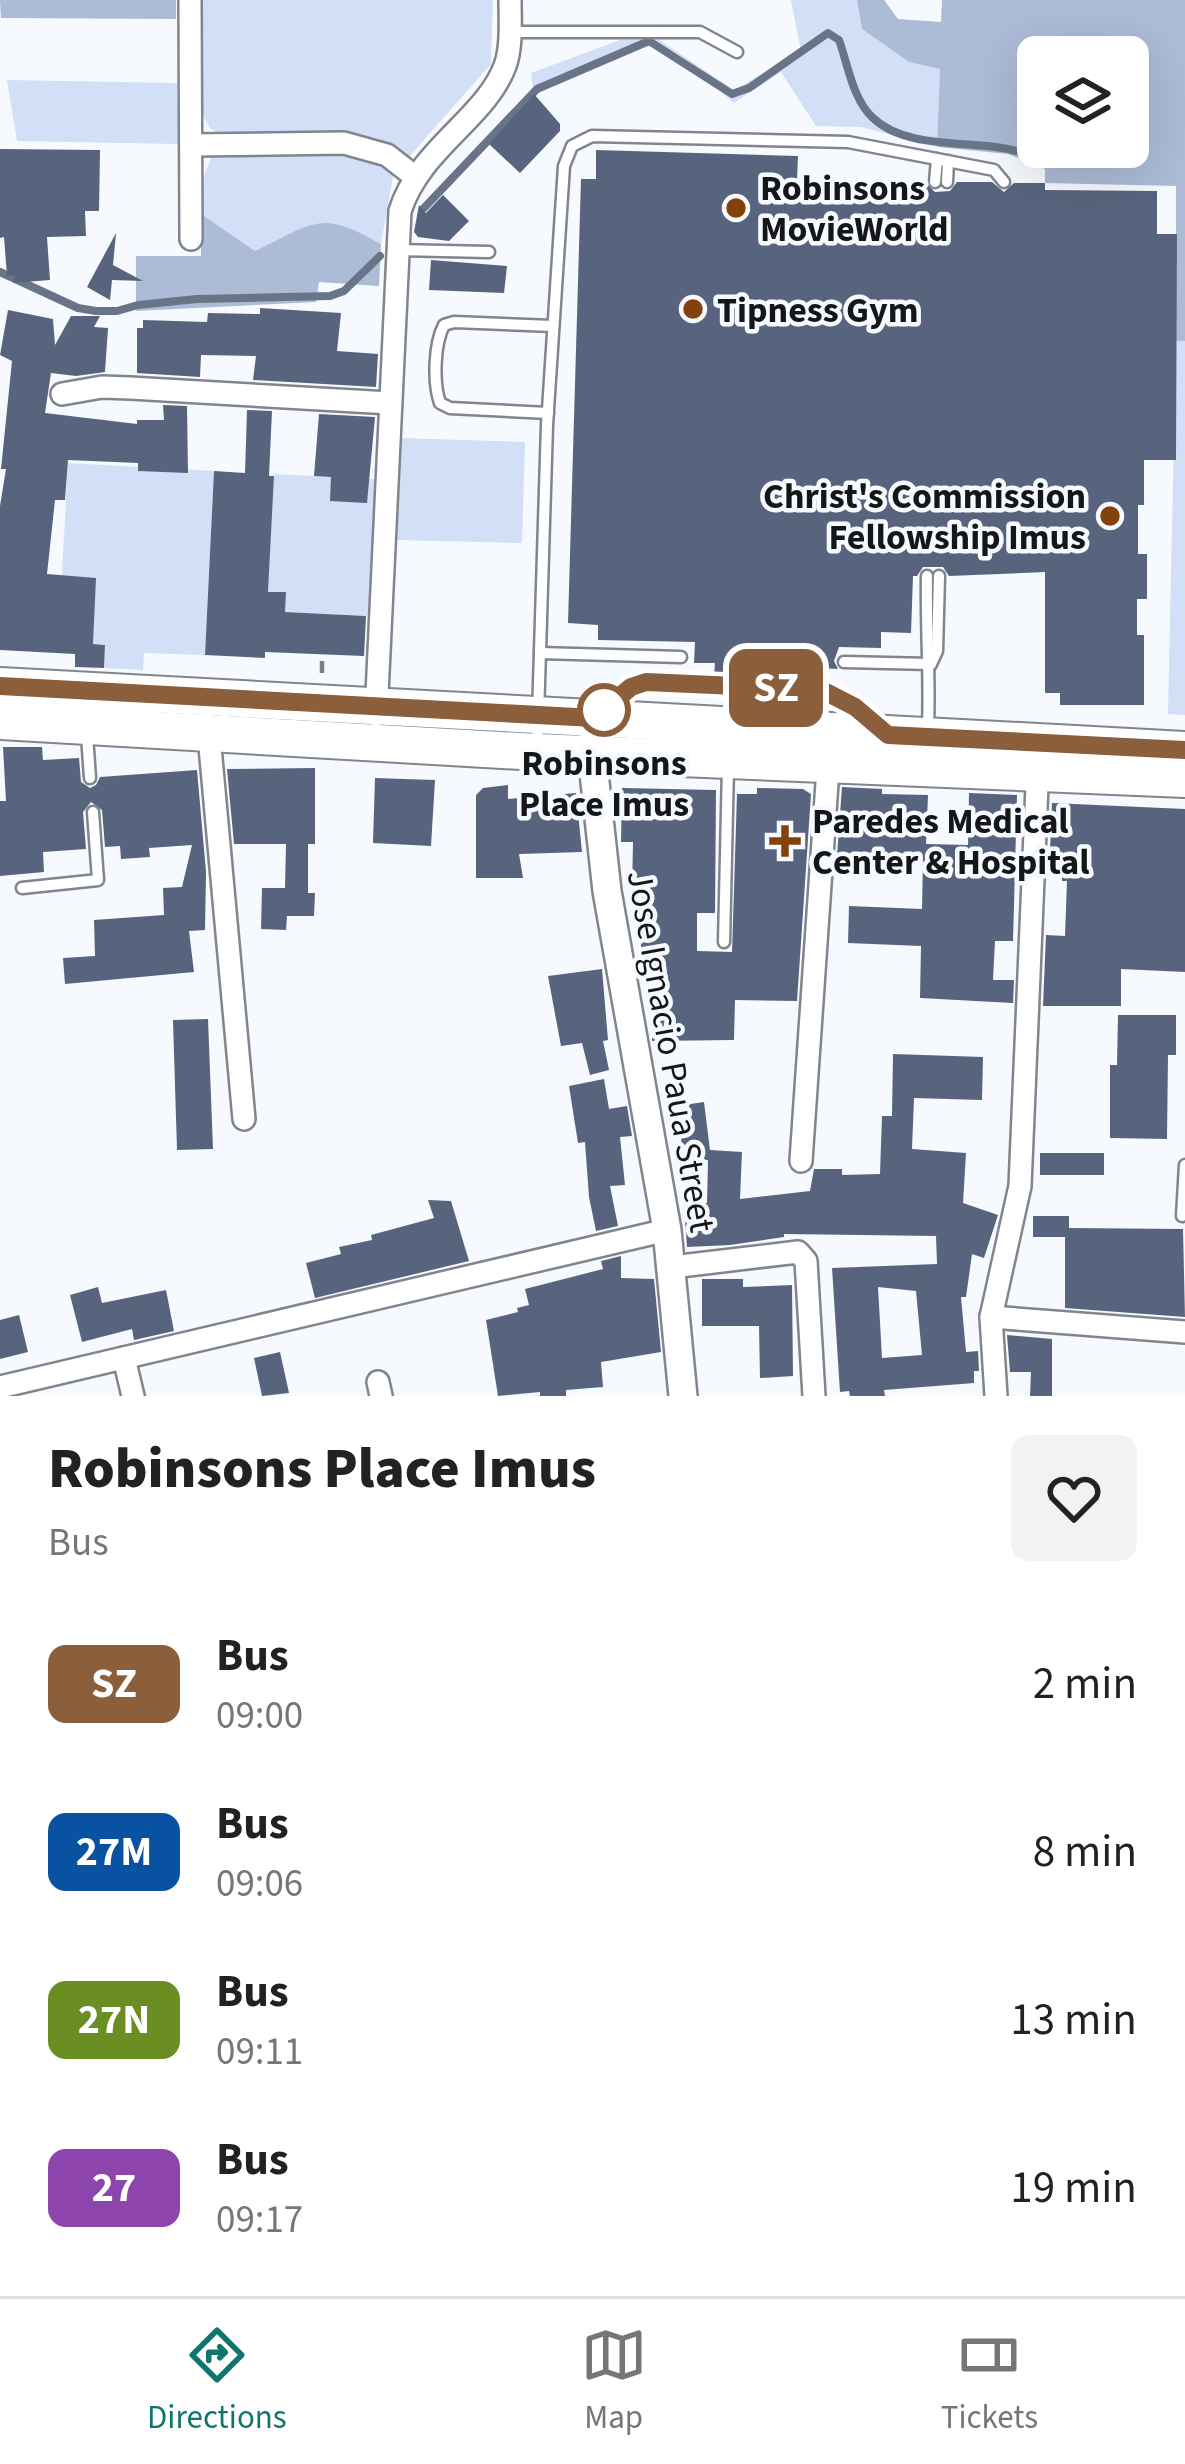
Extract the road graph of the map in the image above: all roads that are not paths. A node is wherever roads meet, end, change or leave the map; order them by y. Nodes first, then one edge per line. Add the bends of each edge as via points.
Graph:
1 (190, 0) edge
2 (510, 0) edge
3 (510, 32) junction
4 (737, 52) dead end
5 (191, 145) junction
6 (942, 160) junction
7 (414, 176) junction
8 (941, 182) dead end
9 (1004, 182) dead end
10 (191, 238) dead end
11 (398, 250) junction
12 (490, 252) dead end
13 (553, 326) junction
14 (62, 394) dead end
15 (390, 404) junction
16 (548, 412) junction
17 (933, 576) dead end
18 (540, 653) junction
19 (681, 657) dead end
20 (844, 662) dead end
21 (931, 664) junction
22 (714, 685) dead end
23 (0, 686) edge
24 (762, 687) dead end
25 (208, 716) junction
26 (0, 721) edge
27 (376, 724) junction
28 (86, 726) junction
29 (537, 734) junction
30 (888, 735) junction
31 (594, 736) junction
32 (829, 747) junction
33 (1185, 750) edge
34 (928, 753) junction
35 (728, 758) junction
36 (1038, 758) junction
37 (90, 778) dead end
38 (1185, 779) edge
39 (93, 812) dead end
40 (22, 888) dead end
41 (724, 942) dead end
42 (244, 1119) dead end
43 (801, 1161) dead end
44 (1185, 1165) edge
45 (1182, 1216) edge
46 (667, 1230) junction
47 (672, 1267) junction
48 (991, 1317) junction
49 (1185, 1332) edge
50 (124, 1358) junction
51 (0, 1387) edge
52 (133, 1396) edge
53 (683, 1396) edge
54 (814, 1396) edge
55 (996, 1396) edge

1 - 5 street
2 - 3 street
3 - 4 lane via 700,32
3 - 7 street via 491,89
5 - 7 street via 344,143 387,155
5 - 10 street
6 - 8 lane
6 - 9 lane via 994,170
6 - 13 lane via 848,142 584,138 565,159
7 - 11 street via 400,211
11 - 12 lane
11 - 15 street
13 - 16 lane
13 - 16 lane via 454,322 439,335 440,403
14 - 15 street via 102,387
15 - 27 street
16 - 18 lane
17 - 21 lane
18 - 19 lane
18 - 29 lane
20 - 21 lane
21 - 34 lane
22 - 31 lane via 638,684
23 - 25 highway
24 - 30 lane via 831,692
25 - 27 highway
25 - 28 highway
25 - 42 street
26 - 28 highway
27 - 29 highway
28 - 37 lane
29 - 31 highway
30 - 32 highway
30 - 34 highway
31 - 32 highway
31 - 35 highway
31 - 46 street, Jose Ignacio Paua Street via 620,977
32 - 34 highway
32 - 35 highway
32 - 43 street
33 - 36 highway
34 - 36 highway
35 - 41 lane
36 - 38 highway
36 - 48 street via 1018,1204
39 - 40 lane via 98,880
44 - 45 lane
46 - 47 street, Jose Ignacio Paua Street
46 - 50 street
47 - 53 street, Jose Ignacio Paua Street
47 - 54 street via 798,1252 806,1261
48 - 49 street
48 - 55 street
50 - 51 street
50 - 52 street

